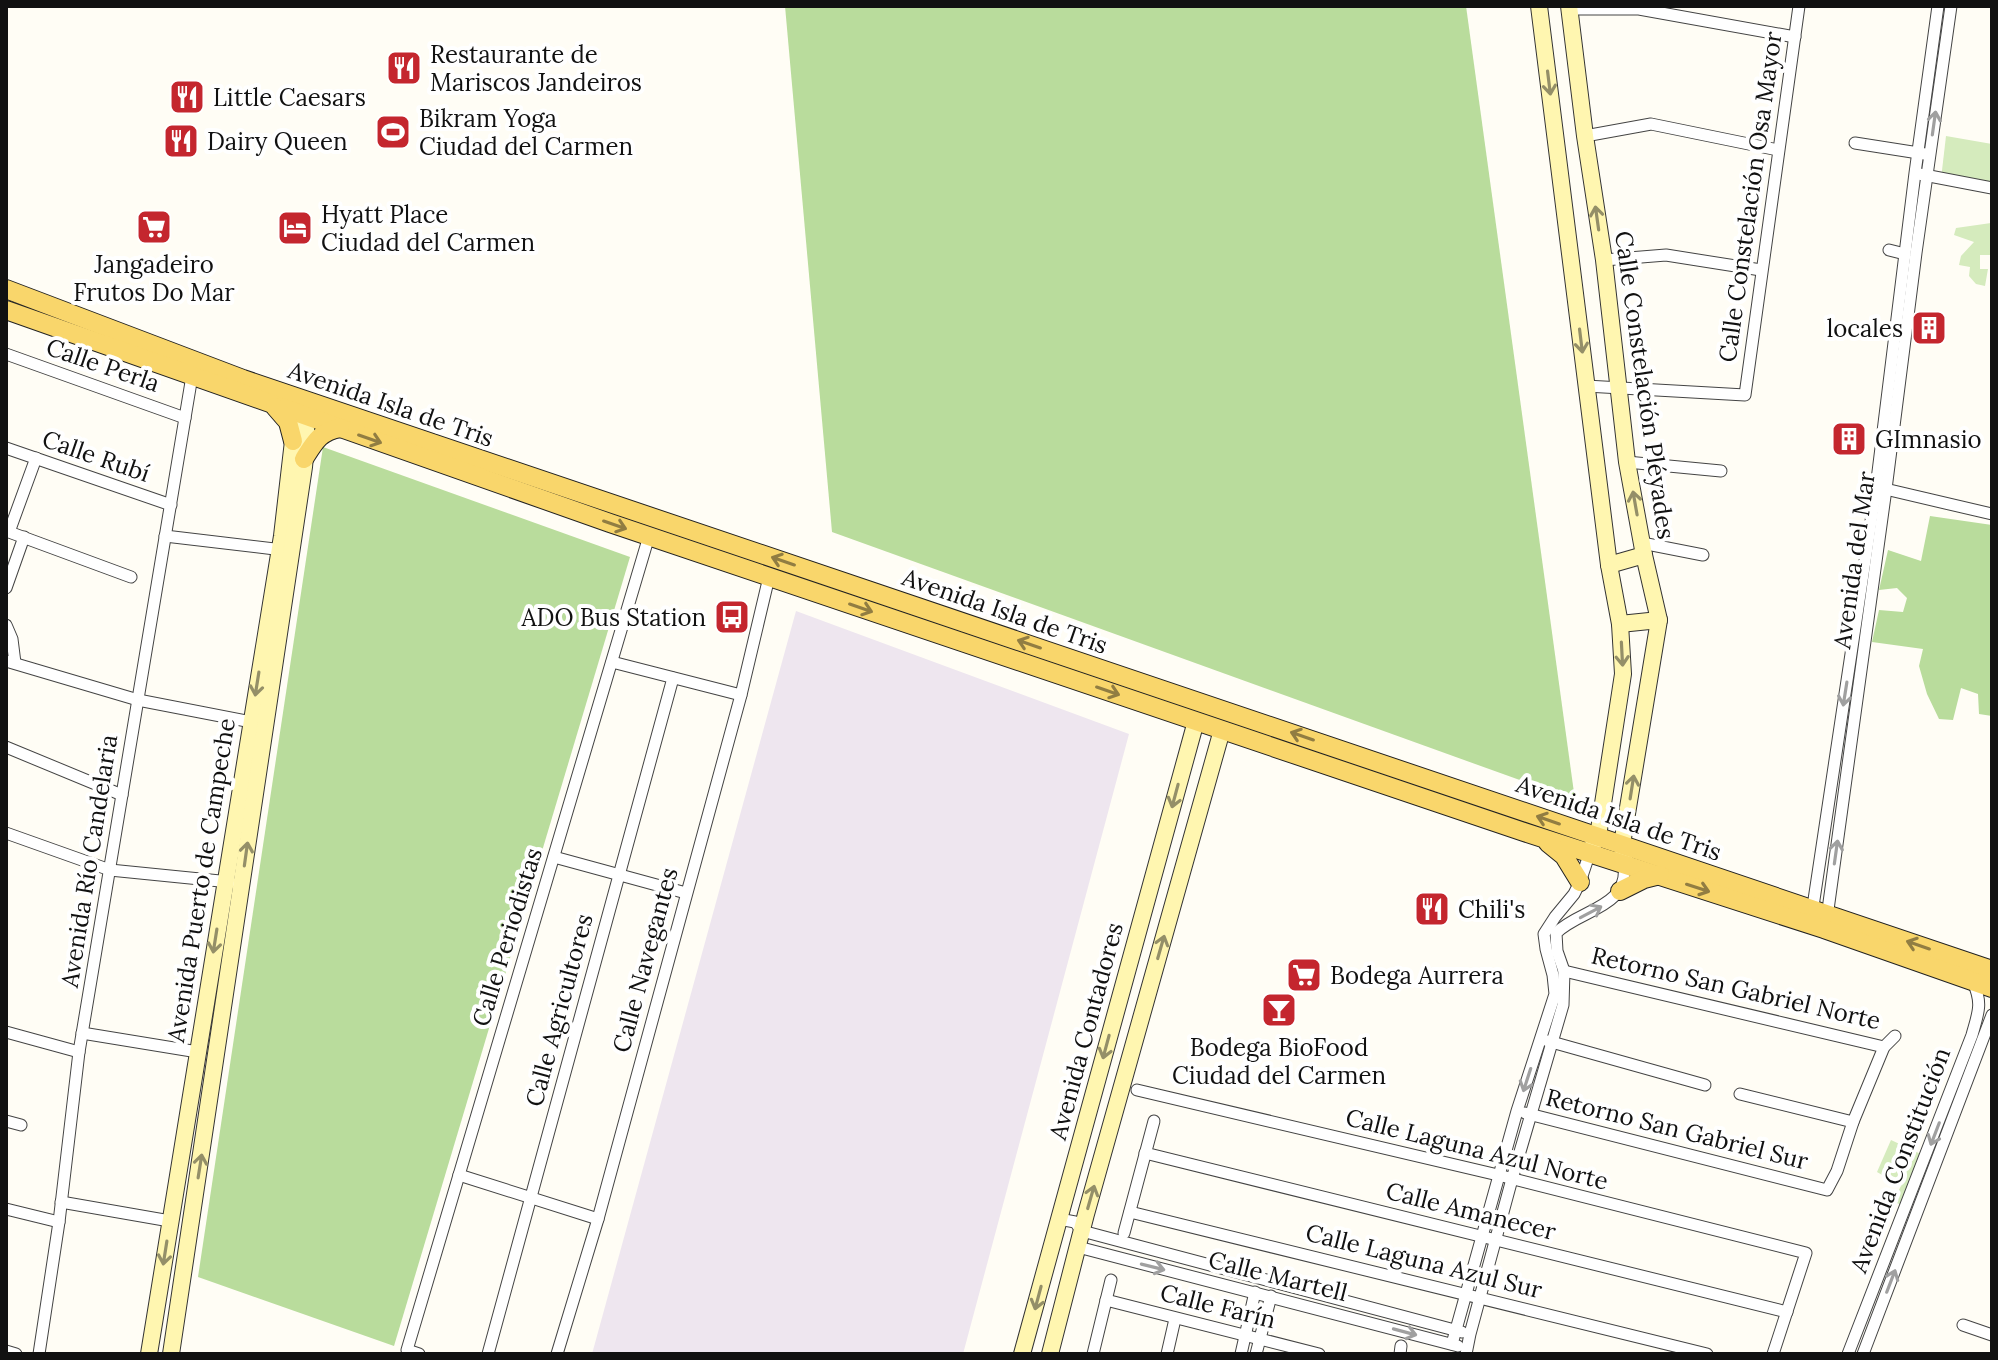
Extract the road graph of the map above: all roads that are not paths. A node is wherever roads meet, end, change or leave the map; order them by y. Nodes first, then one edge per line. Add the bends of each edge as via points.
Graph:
1 (1539, 6) edge
2 (1799, 6) edge
3 (1938, 6) edge
4 (1951, 6) edge
5 (1569, 8) edge
6 (1795, 37) junction
7 (1585, 136) junction
8 (1855, 143) dead end
9 (1778, 150) junction
10 (1924, 154) junction
11 (1921, 174) junction
12 (1992, 188) edge
13 (1889, 250) dead end
14 (1905, 254) junction
15 (1604, 260) junction
16 (1761, 270) junction
17 (6, 289) edge
18 (6, 310) edge
19 (6, 354) edge
20 (192, 376) junction
21 (1586, 386) junction
22 (1619, 387) junction
23 (298, 397) junction
24 (276, 398) junction
25 (334, 410) junction
26 (305, 416) junction
27 (185, 418) junction
28 (340, 428) junction
29 (293, 441) junction
30 (6, 448) edge
31 (36, 458) junction
32 (304, 459) junction
33 (1627, 462) junction
34 (1721, 471) dead end
35 (1881, 488) junction
36 (171, 505) junction
37 (1992, 514) edge
38 (165, 536) junction
39 (649, 536) junction
40 (24, 537) junction
41 (1643, 549) junction
42 (286, 550) junction
43 (1703, 555) dead end
44 (1609, 565) junction
45 (131, 577) dead end
46 (769, 577) junction
47 (6, 588) edge
48 (1659, 620) junction
49 (1620, 624) junction
50 (6, 625) edge
51 (10, 662) edge
52 (612, 662) junction
53 (673, 678) junction
54 (741, 695) junction
55 (138, 700) junction
56 (1196, 721) junction
57 (258, 723) junction
58 (1222, 730) junction
59 (6, 747) edge
60 (122, 795) junction
61 (6, 833) edge
62 (1543, 838) junction
63 (1594, 844) junction
64 (1622, 844) junction
65 (554, 857) junction
66 (1624, 864) junction
67 (110, 870) junction
68 (619, 875) junction
69 (1660, 875) junction
70 (234, 882) junction
71 (1580, 882) junction
72 (1620, 891) junction
73 (686, 893) junction
74 (1819, 920) junction
75 (1992, 970) edge
76 (1564, 971) junction
77 (1973, 981) junction
78 (1992, 988) edge
79 (1992, 1015) edge
80 (6, 1032) edge
81 (82, 1033) junction
82 (1895, 1036) dead end
83 (1978, 1037) junction
84 (1546, 1041) junction
85 (1884, 1047) junction
86 (79, 1052) junction
87 (198, 1052) junction
88 (1967, 1068) junction
89 (1705, 1085) dead end
90 (1137, 1090) dead end
91 (1740, 1094) dead end
92 (1517, 1111) junction
93 (1531, 1114) junction
94 (6, 1121) edge
95 (1154, 1121) dead end
96 (1853, 1122) junction
97 (21, 1125) dead end
98 (1145, 1153) junction
99 (459, 1175) junction
100 (1498, 1175) junction
101 (1512, 1179) junction
102 (530, 1198) junction
103 (61, 1202) junction
104 (6, 1209) edge
105 (1130, 1212) junction
106 (598, 1219) junction
107 (1059, 1219) junction
108 (170, 1221) junction
109 (59, 1222) junction
110 (1124, 1233) dead end
111 (1481, 1236) junction
112 (1080, 1239) junction
113 (1495, 1239) junction
114 (1891, 1245) junction
115 (1903, 1249) junction
116 (1234, 1272) junction
117 (1111, 1280) dead end
118 (1232, 1286) junction
119 (1309, 1291) junction
120 (1255, 1292) junction
121 (1465, 1294) junction
122 (1271, 1296) junction
123 (1479, 1298) junction
124 (1106, 1300) junction
125 (1306, 1305) junction
126 (1787, 1312) junction
127 (1175, 1319) junction
128 (1963, 1325) dead end
129 (1456, 1330) junction
130 (1470, 1334) junction
131 (1246, 1335) junction
132 (1992, 1335) edge
133 (1260, 1338) junction
134 (1452, 1344) junction
135 (6, 1351) edge
136 (1466, 1351) edge
137 (413, 1352) edge
138 (16, 1354) edge
139 (39, 1354) edge
140 (149, 1354) edge
141 (171, 1354) edge
142 (488, 1354) edge
143 (557, 1354) edge
144 (1022, 1354) edge
145 (1050, 1354) edge
146 (1093, 1354) edge
147 (1167, 1354) edge
148 (1241, 1354) edge
149 (1256, 1354) edge
150 (1319, 1354) edge
151 (1707, 1354) edge
152 (1773, 1354) edge
153 (1848, 1354) edge
154 (1863, 1354) edge

1 -> 21 main road
2 - 6 street, Calle Constelación Osa Mayor
3 - 10 street, Avenida del Mar
10 -> 4 street, Avenida del Mar
5 - 6 street via 1639,9
5 - 7 main road, Calle Constelación Pléyades
6 - 9 street, Calle Constelación Osa Mayor
7 - 9 street via 1651,124
15 -> 7 main road, Calle Constelación Pléyades
8 - 10 street
9 - 16 street, Calle Constelación Osa Mayor
10 - 11 street, Avenida del Mar
11 - 12 street
11 - 14 street, Avenida del Mar
11 - 35 street, Avenida del Mar
13 - 14 street
14 - 35 street, Avenida del Mar
15 - 16 street via 1666,255
15 - 22 main road, Calle Constelación Pléyades
16 - 22 street, Calle Constelación Osa Mayor via 1745,395
17 - 24 main road, Avenida Isla de Tris
18 - 20 main road, Avenida Isla de Tris
19 - 27 street, Calle Perla
20 - 24 main road, Avenida Isla de Tris
20 - 27 street, Avenida Río Candelaria
21 - 22 street
21 - 44 main road
22 - 33 main road, Calle Constelación Pléyades
23 - 24 main road, Avenida Isla de Tris
23 - 25 main road, Avenida Isla de Tris
23 - 26 main road, Avenida Puerto de Campeche
24 - 26 main road, Avenida Isla de Tris
24 - 29 main road
25 - 26 main road
63 -> 25 main road, Avenida Isla de Tris
26 - 28 main road, Avenida Isla de Tris
26 - 29 main road, Avenida Puerto de Campeche
26 - 32 main road, Avenida Puerto de Campeche
27 - 36 street, Avenida Río Candelaria
28 - 32 main road via 322,433
28 -> 39 main road, Avenida Isla de Tris
29 - 42 main road, Avenida Puerto de Campeche
30 - 31 street, Calle Rubí
31 - 36 street, Calle Rubí
31 - 40 street via 9,532
32 - 42 main road, Avenida Puerto de Campeche
33 - 34 street
41 -> 33 main road, Calle Constelación Pléyades
35 - 37 street
35 - 74 street, Avenida del Mar
36 - 38 street, Avenida Río Candelaria
38 - 42 street
38 - 55 street, Avenida Río Candelaria
39 - 46 main road, Avenida Isla de Tris
39 - 52 street, Calle Periodistas
40 - 45 street
40 - 47 street
41 - 43 street
41 - 44 main road
41 - 48 main road, Calle Constelación Pléyades
42 - 57 main road, Avenida Puerto de Campeche
44 - 49 main road
46 - 54 street, Calle Navegantes
46 -> 56 main road, Avenida Isla de Tris
48 - 49 main road
64 -> 48 main road, Calle Constelación Pléyades
49 -> 63 main road via 1623,674
50 - 51 street via 12,639
51 - 55 street
52 - 53 street
52 - 65 street, Calle Periodistas
53 - 54 street
53 - 68 street, Calle Agricultores
54 - 73 street, Calle Navegantes
55 - 57 street
55 - 60 street, Avenida Río Candelaria
56 - 58 main road, Avenida Isla de Tris
56 -> 107 main road, Avenida Contadores
57 - 70 main road, Avenida Puerto de Campeche
58 - 62 main road, Avenida Isla de Tris
112 -> 58 main road, Avenida Contadores
59 - 60 street
60 - 67 street, Avenida Río Candelaria
61 - 67 street
62 - 63 main road, Avenida Isla de Tris
62 - 71 main road via 1564,856
63 - 64 main road, Avenida Isla de Tris
63 - 66 main road, Avenida Isla de Tris
63 - 71 street
64 - 66 main road, Calle Constelación Pléyades
64 - 74 main road, Avenida Isla de Tris
65 - 68 street
65 - 99 street, Calle Periodistas
66 - 69 main road, Avenida Isla de Tris
66 - 72 street
67 - 70 street
67 - 81 street, Avenida Río Candelaria
68 - 73 street
68 - 102 street, Calle Agricultores
69 - 72 main road
69 -> 74 main road, Avenida Isla de Tris
70 -> 87 main road, Avenida Puerto de Campeche
141 -> 70 main road, Avenida Puerto de Campeche
71 - 84 street via 1544,934 1555,994
76 -> 72 street via 1556,933
73 - 106 street, Calle Navegantes
75 -> 74 main road, Avenida Isla de Tris
74 - 77 main road, Avenida Isla de Tris
76 - 84 street via 1563,1005
76 - 85 street, Retorno San Gabriel Norte
77 - 78 main road, Avenida Isla de Tris
77 - 83 street, Avenida Constitución via 1979,996
79 - 83 street, Avenida Constitución
80 - 86 street
81 - 86 street, Avenida Río Candelaria
81 - 87 street
82 - 85 street, Retorno San Gabriel Norte
83 - 88 street, Avenida Constitución
84 - 89 street
84 -> 92 street
84 - 93 street
85 - 96 street
86 - 103 street, Avenida Río Candelaria
87 - 108 main road, Avenida Puerto de Campeche
88 -> 114 street, Avenida Constitución
88 - 115 street, Avenida Constitución
90 - 100 street, Calle Laguna Azul Norte
91 - 96 street
92 - 93 street, Retorno San Gabriel Sur
92 - 100 street
93 - 96 street, Retorno San Gabriel Sur via 1827,1190
93 - 101 street
94 - 97 street
95 - 98 street
98 - 105 street
98 - 111 street, Calle Amanecer
99 - 102 street
99 - 137 street, Calle Periodistas
100 - 101 street, Calle Laguna Azul Norte
100 - 111 street
101 - 113 street
101 - 126 street, Calle Laguna Azul Norte via 1806,1253
102 - 106 street
102 - 142 street, Calle Agricultores
103 - 108 street
103 - 109 street, Avenida Río Candelaria
104 - 109 street
105 - 110 street
105 - 121 street, Calle Laguna Azul Sur
106 - 143 street, Calle Navegantes
107 - 112 street via 1075,1222
107 -> 144 main road, Avenida Contadores
108 -> 140 main road, Avenida Puerto de Campeche
109 - 139 street, Avenida Río Candelaria
111 - 113 street, Calle Amanecer
111 - 121 street
112 - 116 street, Calle Martell
112 -> 118 street, Calle Martell
112 - 145 main road, Avenida Contadores
113 - 123 street
113 - 126 street, Calle Amanecer
114 - 115 street
114 - 153 street, Avenida Constitución
154 -> 115 street, Avenida Constitución
116 - 118 street
116 - 119 street, Calle Martell
117 - 124 street
118 - 120 street, Calle Martell
119 - 125 street
119 - 129 street, Calle Martell
120 - 122 street, Calle Martell
120 - 131 street
121 - 123 street, Calle Laguna Azul Sur
121 - 129 street
122 - 125 street, Calle Martell
122 - 133 street
123 - 130 street
123 - 151 street, Calle Laguna Azul Sur
124 - 127 street, Calle Farín
124 - 146 street
125 -> 134 street, Calle Martell
126 - 152 street
127 - 131 street, Calle Farín
127 - 147 street
128 - 132 street
129 - 130 street, Calle Martell
129 - 134 street
130 - 136 street
131 - 133 street, Calle Farín
131 - 148 street
133 - 149 street
133 - 150 street, Calle Farín
134 - 136 street, Calle Martell
135 - 138 street

